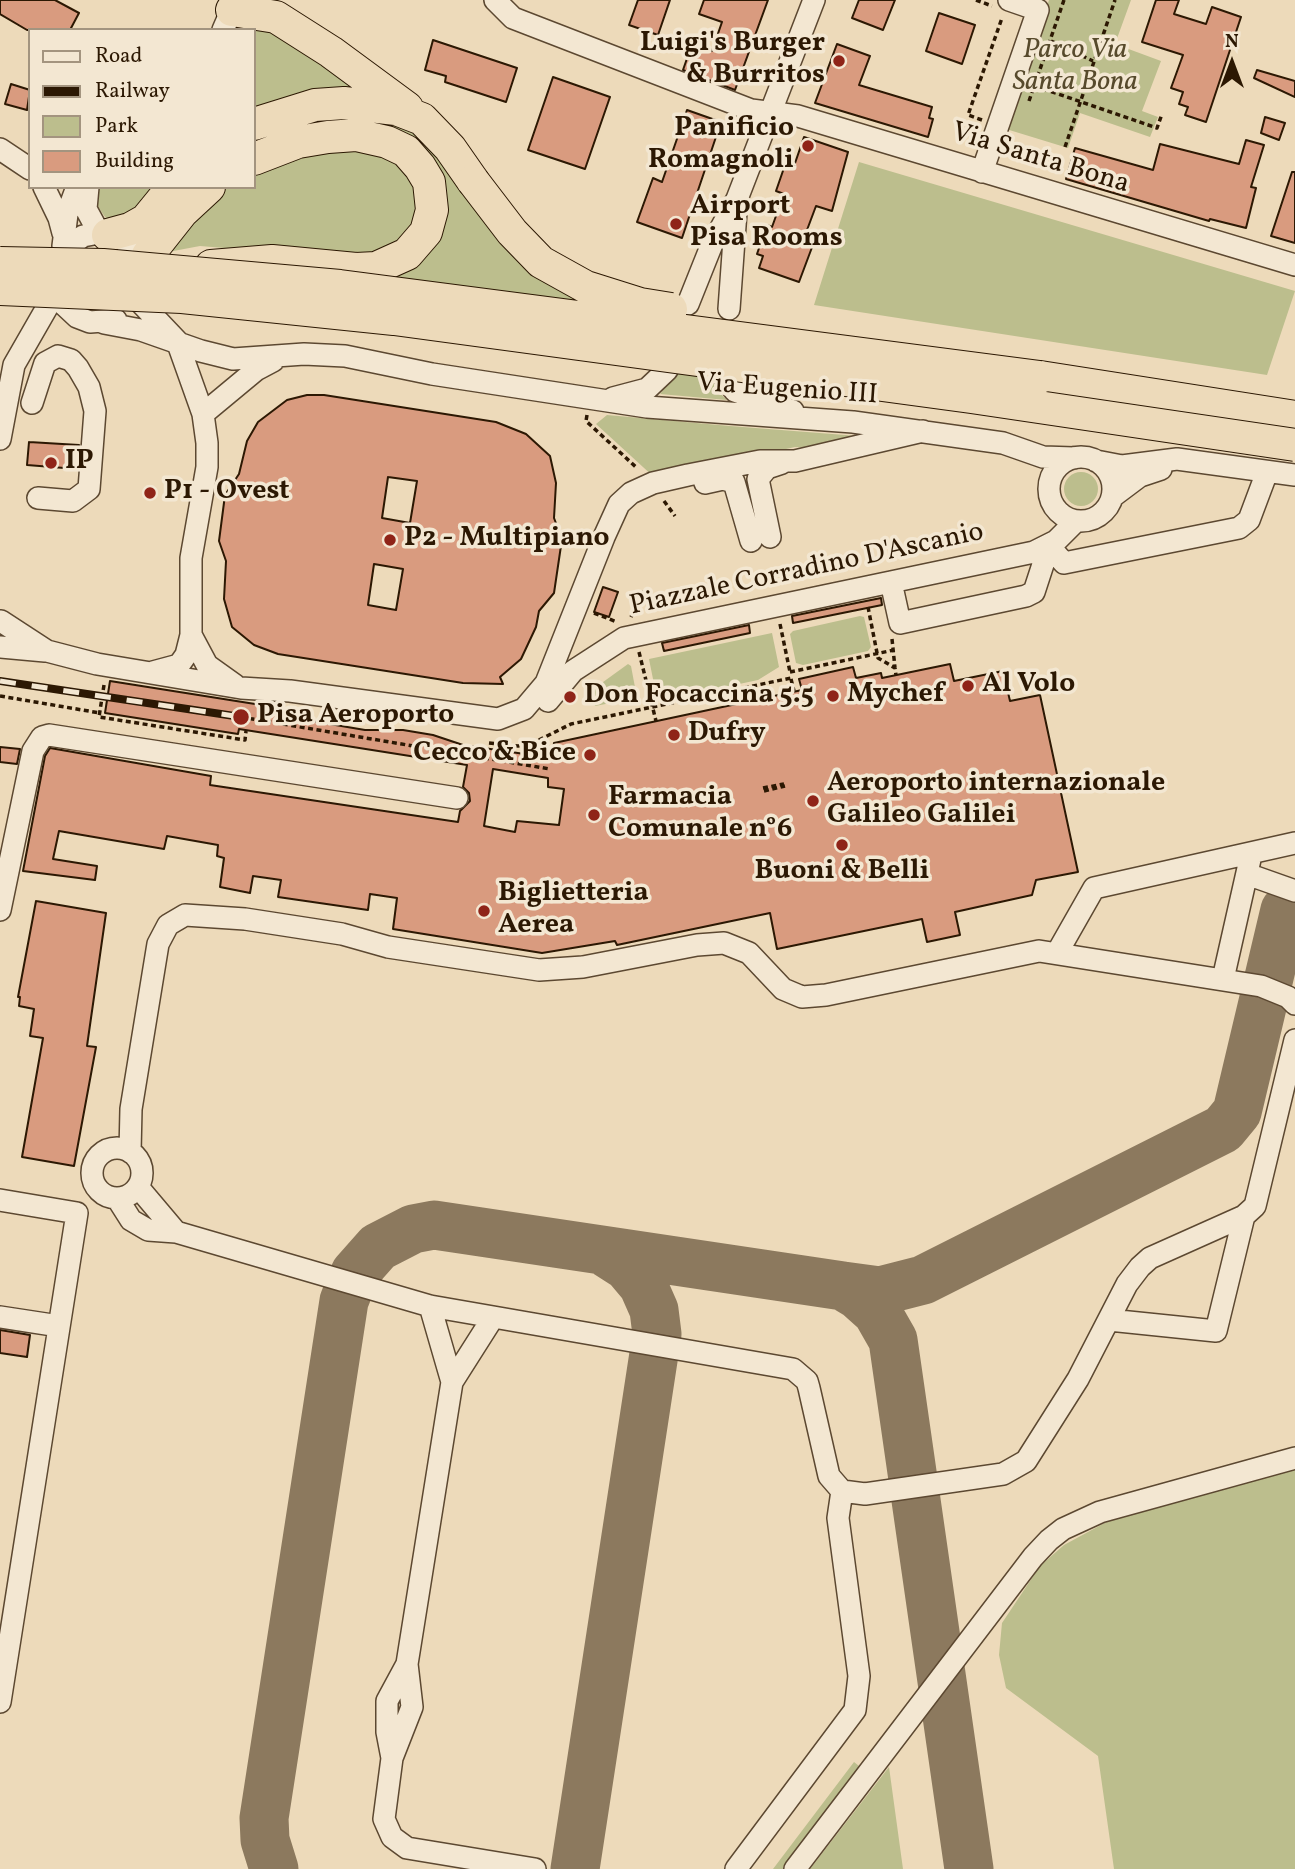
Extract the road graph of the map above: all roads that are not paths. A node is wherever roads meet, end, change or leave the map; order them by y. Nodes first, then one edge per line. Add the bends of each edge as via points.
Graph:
1 (285, 0) edge
2 (495, 0) edge
3 (814, 0) edge
4 (1003, 6) edge
5 (230, 13) edge
6 (331, 52) junction
7 (769, 113) junction
8 (422, 119) junction
9 (256, 123) edge
10 (0, 147) edge
11 (28, 147) edge
12 (256, 158) edge
13 (28, 168) edge
14 (982, 173) junction
15 (45, 189) edge
16 (76, 189) edge
17 (88, 189) edge
18 (171, 189) edge
19 (207, 189) edge
20 (737, 199) junction
21 (103, 234) junction
22 (65, 244) junction
23 (148, 260) junction
24 (0, 263) edge
25 (1295, 265) edge
26 (0, 289) edge
27 (688, 304) dead end
28 (729, 309) dead end
29 (97, 323) junction
30 (33, 335) junction
31 (177, 341) junction
32 (279, 358) junction
33 (667, 370) dead end
34 (724, 377) dead end
35 (1040, 377) junction
36 (32, 403) dead end
37 (591, 404) junction
38 (203, 414) junction
39 (1295, 417) edge
40 (808, 418) junction
41 (923, 431) junction
42 (979, 438) junction
43 (0, 439) edge
44 (1295, 445) edge
45 (1074, 458) junction
46 (789, 461) junction
47 (1096, 461) junction
48 (1216, 466) junction
49 (1267, 472) junction
50 (1295, 475) edge
51 (657, 488) junction
52 (1049, 491) junction
53 (1112, 497) junction
54 (38, 498) dead end
55 (1076, 521) junction
56 (1049, 547) junction
57 (891, 582) junction
58 (0, 619) edge
59 (0, 628) edge
60 (191, 635) junction
61 (0, 647) edge
62 (47, 651) junction
63 (144, 673) junction
64 (241, 688) junction
65 (488, 736) junction
66 (457, 799) dead end
67 (1295, 843) edge
68 (1249, 864) junction
69 (1295, 891) edge
70 (0, 910) edge
71 (1057, 953) junction
72 (1223, 979) junction
73 (1295, 1004) edge
74 (1295, 1040) edge
75 (120, 1151) junction
76 (138, 1188) junction
77 (109, 1196) junction
78 (0, 1200) edge
79 (77, 1213) junction
80 (1244, 1216) junction
81 (176, 1232) junction
82 (430, 1306) junction
83 (0, 1317) edge
84 (492, 1319) junction
85 (1108, 1320) junction
86 (59, 1326) junction
87 (452, 1382) junction
88 (1295, 1458) edge
89 (842, 1492) junction
90 (0, 1702) edge
91 (535, 1869) edge
92 (736, 1869) edge
93 (796, 1869) edge

1 - 6 highway
2 - 7 street, Via Santa Bona via 513,18 740,106
3 - 7 street
4 - 14 street via 1038,10
5 - 6 highway via 276,18
6 - 8 highway
7 - 14 street, Via Santa Bona via 798,116
7 - 20 street
8 - 9 highway via 396,108 344,103 285,112
8 - 35 highway, bridge via 541,262 586,288 640,304 846,332
10 - 11 street
10 - 13 street
12 - 23 highway, bridge via 298,142 356,135 387,142 406,151 429,182 432,210 426,232 407,254 376,268
14 - 25 street, Via Santa Bona
15 - 22 street
16 - 22 street via 67,214
17 - 21 street via 86,209
18 - 21 highway via 146,220 130,229
19 - 23 highway via 182,212
20 - 27 street via 712,244
20 - 28 street
21 - 22 street
21 - 23 street via 128,243
23 - 24 highway, bridge
23 - 35 highway, bridge
26 - 44 highway, bridge via 182,297 394,319
29 - 30 street via 68,322
29 - 30 street via 56,304
29 - 31 street, Via Eugenio III
29 - 31 street via 126,316 137,304
30 - 43 street via 11,373
31 - 32 street, Via Eugenio III via 233,359
31 - 38 street
32 - 37 street, Via Eugenio III via 345,356
32 - 38 street via 256,370
33 - 37 street via 647,389
34 - 40 street via 735,391
35 - 39 highway
36 - 54 street via 46,363 58,356 78,368 95,411 89,489 73,501
37 - 40 street, Via Eugenio III
38 - 60 street via 207,454 191,558
40 - 41 street, Via Eugenio III
41 - 42 street, Via Eugenio III
41 - 46 street, Piazzale Corradino D'Ascanio
42 - 45 street, Via Eugenio III via 1043,457
42 - 52 street, Via Eugenio III via 1027,465
45 - 47 street
45 - 52 street via 1056,469
46 - 51 street, Piazzale Corradino D'Ascanio via 760,461
46 - 51 street via 767,468 758,479 761,539 732,480
47 - 48 street via 1122,466 1177,459
47 - 53 street via 1111,476
48 - 49 street
48 - 53 street via 1151,471
49 - 50 street
49 - 56 street via 1249,520 1238,528 1064,563
51 - 65 street, Piazzale Corradino D'Ascanio via 631,493 615,512 546,684 531,703
52 - 55 street via 1057,510
53 - 55 street via 1099,516
55 - 56 street
56 - 57 street, Piazzale Corradino D'Ascanio
56 - 57 street via 1034,592 1026,596 900,623
57 - 65 street, Piazzale Corradino D'Ascanio via 617,641 573,671 525,725
58 - 59 street
58 - 62 street
60 - 63 street via 179,665
60 - 64 street via 207,665
61 - 62 street
62 - 63 street
63 - 64 street
64 - 65 street via 290,691
66 - 70 street via 49,735 42,737 33,751
67 - 68 street
68 - 69 street
68 - 71 street via 1094,888
68 - 72 street
71 - 72 street
71 - 75 street via 1029,952 802,997 783,989 749,953 724,943 539,970 388,947 342,934 186,915 168,925 158,944
72 - 73 street via 1276,990
74 - 80 street via 1258,1198
75 - 76 street via 141,1164
75 - 77 street via 100,1155 93,1170 93,1179
76 - 77 street
76 - 81 street
77 - 79 street via 95,1209
77 - 81 street via 140,1227
78 - 79 street
79 - 86 street
80 - 85 street via 1145,1262 1132,1275
80 - 85 street via 1216,1331
81 - 82 street
82 - 84 street
82 - 87 street
83 - 86 street
84 - 87 street
84 - 89 street via 793,1369 807,1381 825,1466
85 - 89 street via 1078,1379 1019,1467 1003,1474 865,1494
86 - 90 street
87 - 91 street via 407,1664 411,1717 392,1758 384,1819 392,1837 415,1850
88 - 93 street via 1100,1512 1049,1540
89 - 92 street via 838,1518 859,1676 855,1710

